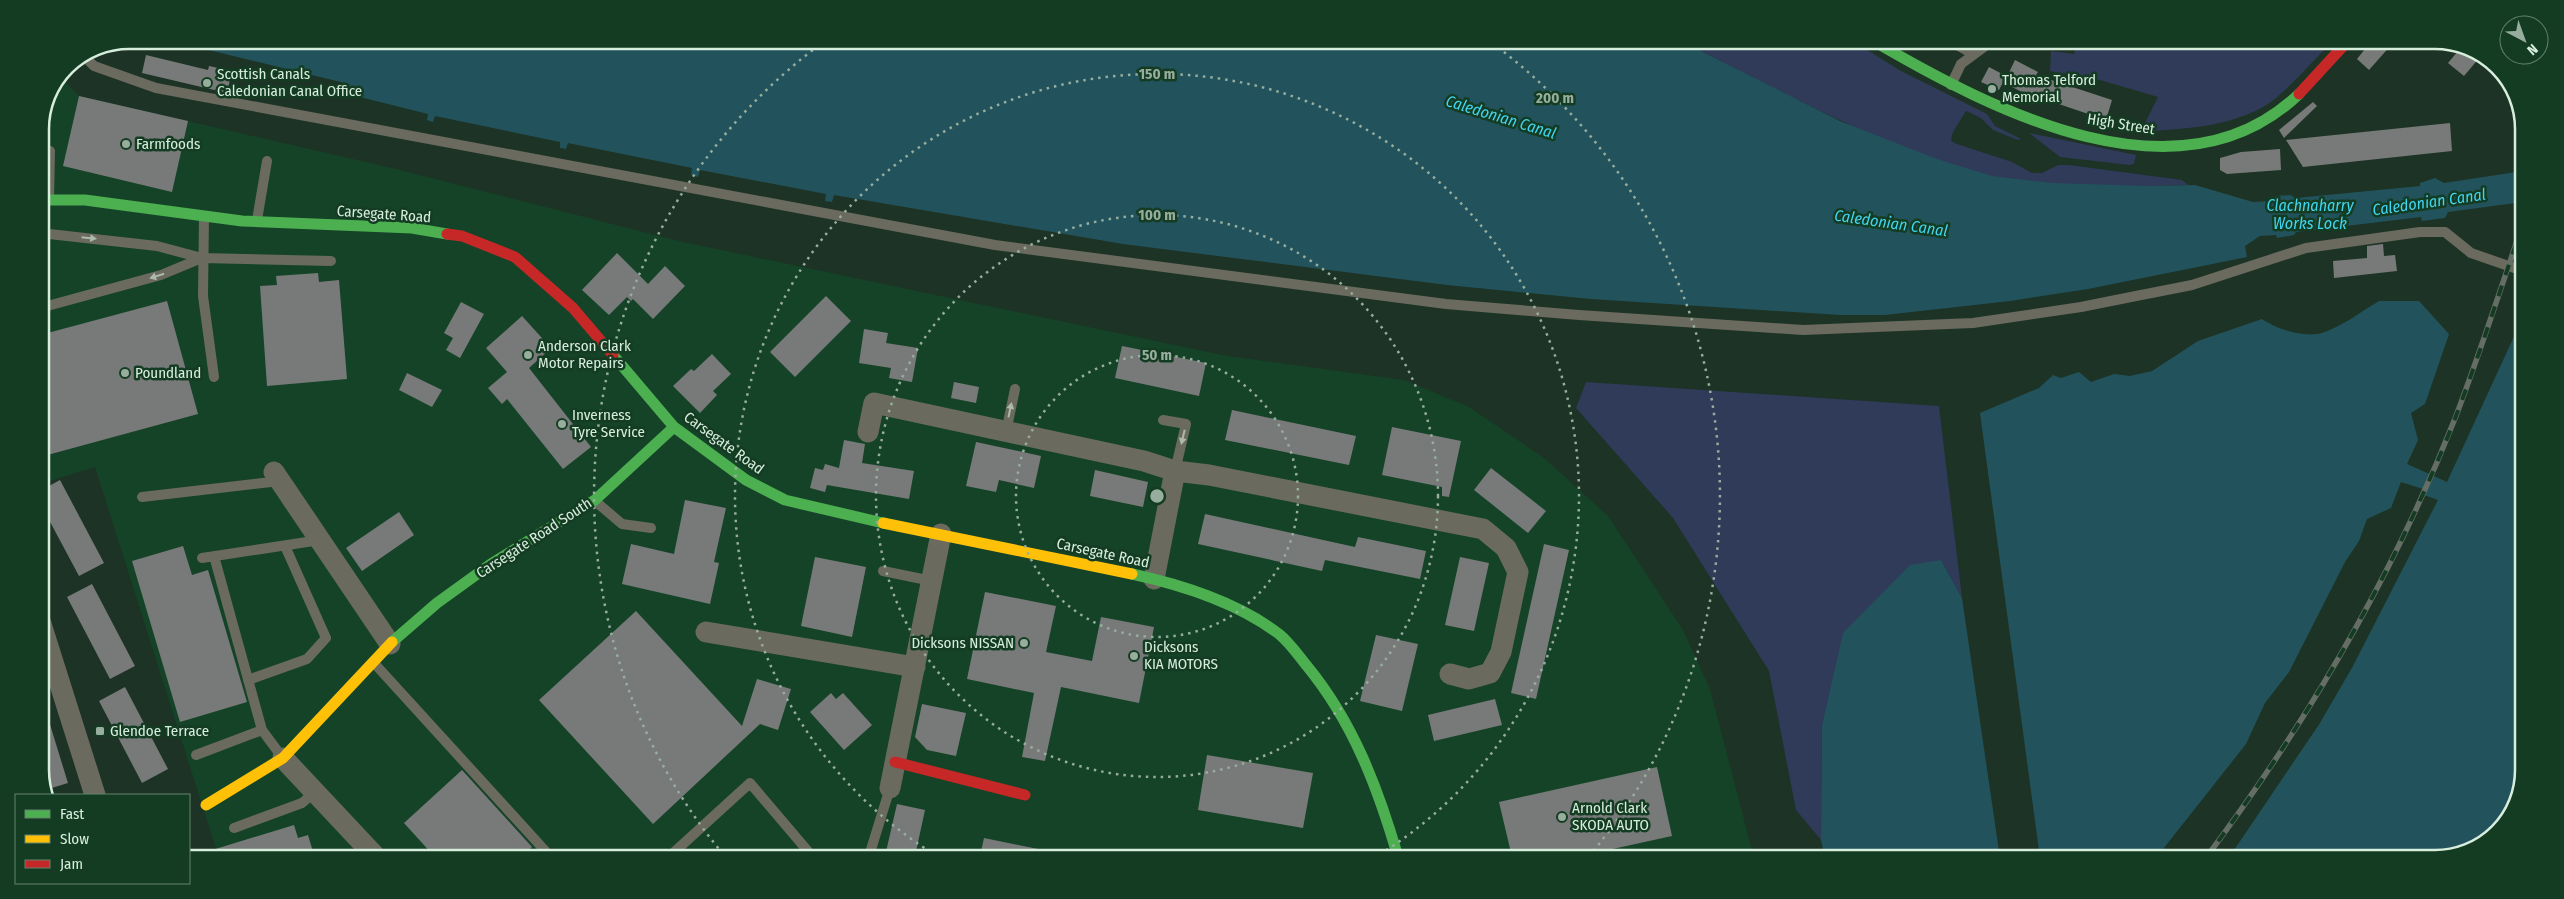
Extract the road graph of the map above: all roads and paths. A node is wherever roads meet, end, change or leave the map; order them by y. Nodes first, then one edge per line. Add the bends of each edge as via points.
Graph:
1 (1886, 49) edge
2 (1964, 49) edge
3 (1980, 49) edge
4 (2339, 49) edge
5 (1973, 54) junction
6 (88, 60) edge
7 (1951, 85) junction
8 (267, 161) dead end
9 (49, 200) edge
10 (204, 216) junction
11 (257, 222) junction
12 (49, 234) edge
13 (202, 258) junction
14 (331, 261) dead end
15 (2515, 268) edge
16 (49, 306) edge
17 (214, 377) dead end
18 (1015, 388) dead end
19 (1163, 420) dead end
20 (674, 427) junction
21 (868, 432) dead end
22 (1006, 432) junction
23 (1175, 471) junction
24 (277, 477) joint
25 (142, 497) dead end
26 (595, 500) junction
27 (651, 528) dead end
28 (941, 534) junction
29 (320, 540) junction
30 (285, 546) junction
31 (214, 556) junction
32 (202, 558) dead end
33 (883, 571) dead end
34 (1154, 579) junction
35 (932, 581) junction
36 (706, 632) dead end
37 (390, 644) junction
38 (373, 662) junction
39 (914, 667) junction
40 (49, 672) edge
41 (1450, 674) dead end
42 (248, 680) junction
43 (262, 730) junction
44 (196, 755) dead end
45 (283, 758) junction
46 (895, 762) junction
47 (890, 788) joint
48 (315, 792) junction
49 (95, 794) edge
50 (1025, 795) dead end
51 (206, 805) dead end
52 (234, 828) dead end
53 (369, 850) edge
54 (544, 850) edge
55 (677, 850) edge
56 (807, 850) edge
57 (871, 850) edge
58 (1396, 850) edge

1 - 7 street, High Street
2 - 5 lane
3 - 5 lane
4 - 7 street, High Street via 2280,111 2265,120 2180,147 2107,140 2057,128 2007,111
5 - 7 lane via 1961,64
6 - 15 lane via 94,66 156,88 995,245 1456,305 1803,330 1972,322 2082,308 2192,285 2306,248 2420,232 2445,232 2471,253
8 - 11 lane
9 - 10 street, Carsegate Road via 85,200
10 - 11 street, Carsegate Road
10 - 13 lane
11 - 20 street, Carsegate Road via 412,228 462,236 515,257 573,308
12 -> 13 lane via 157,246
13 - 14 lane
13 -> 16 lane via 161,276
13 - 17 lane via 203,296
22 -> 18 lane
19 -> 23 lane via 1186,424
20 - 26 street, Carsegate Road South
20 - 28 street, Carsegate Road via 746,480 786,500 833,513
21 - 22 street via 874,403
22 - 23 street via 1144,461
23 - 34 street
23 - 41 street via 1483,530 1506,548 1518,572 1501,652 1490,673 1469,680
24 - 25 lane
24 - 29 street
26 - 27 lane via 622,524
26 - 37 street, Carsegate Road South via 491,564 437,603
28 - 34 street, Carsegate Road
28 - 35 street
29 - 30 lane
29 - 37 street
30 - 31 lane
30 - 42 lane via 326,638 307,659
31 - 32 lane
31 - 42 lane
33 - 35 lane
34 - 58 street, Carsegate Road via 1241,609 1281,635 1337,703 1359,745
35 - 39 street
36 - 39 street
37 - 38 street, Carsegate Road South
38 - 45 street, Carsegate Road South
38 - 54 lane
39 - 46 street
40 - 49 street
42 - 43 lane
43 - 44 lane
43 - 45 lane
45 - 48 street
45 - 51 street, Carsegate Road South
46 - 47 street
46 - 50 street
47 - 57 lane
48 - 52 lane via 302,803
48 - 53 street
55 - 56 lane via 750,783

